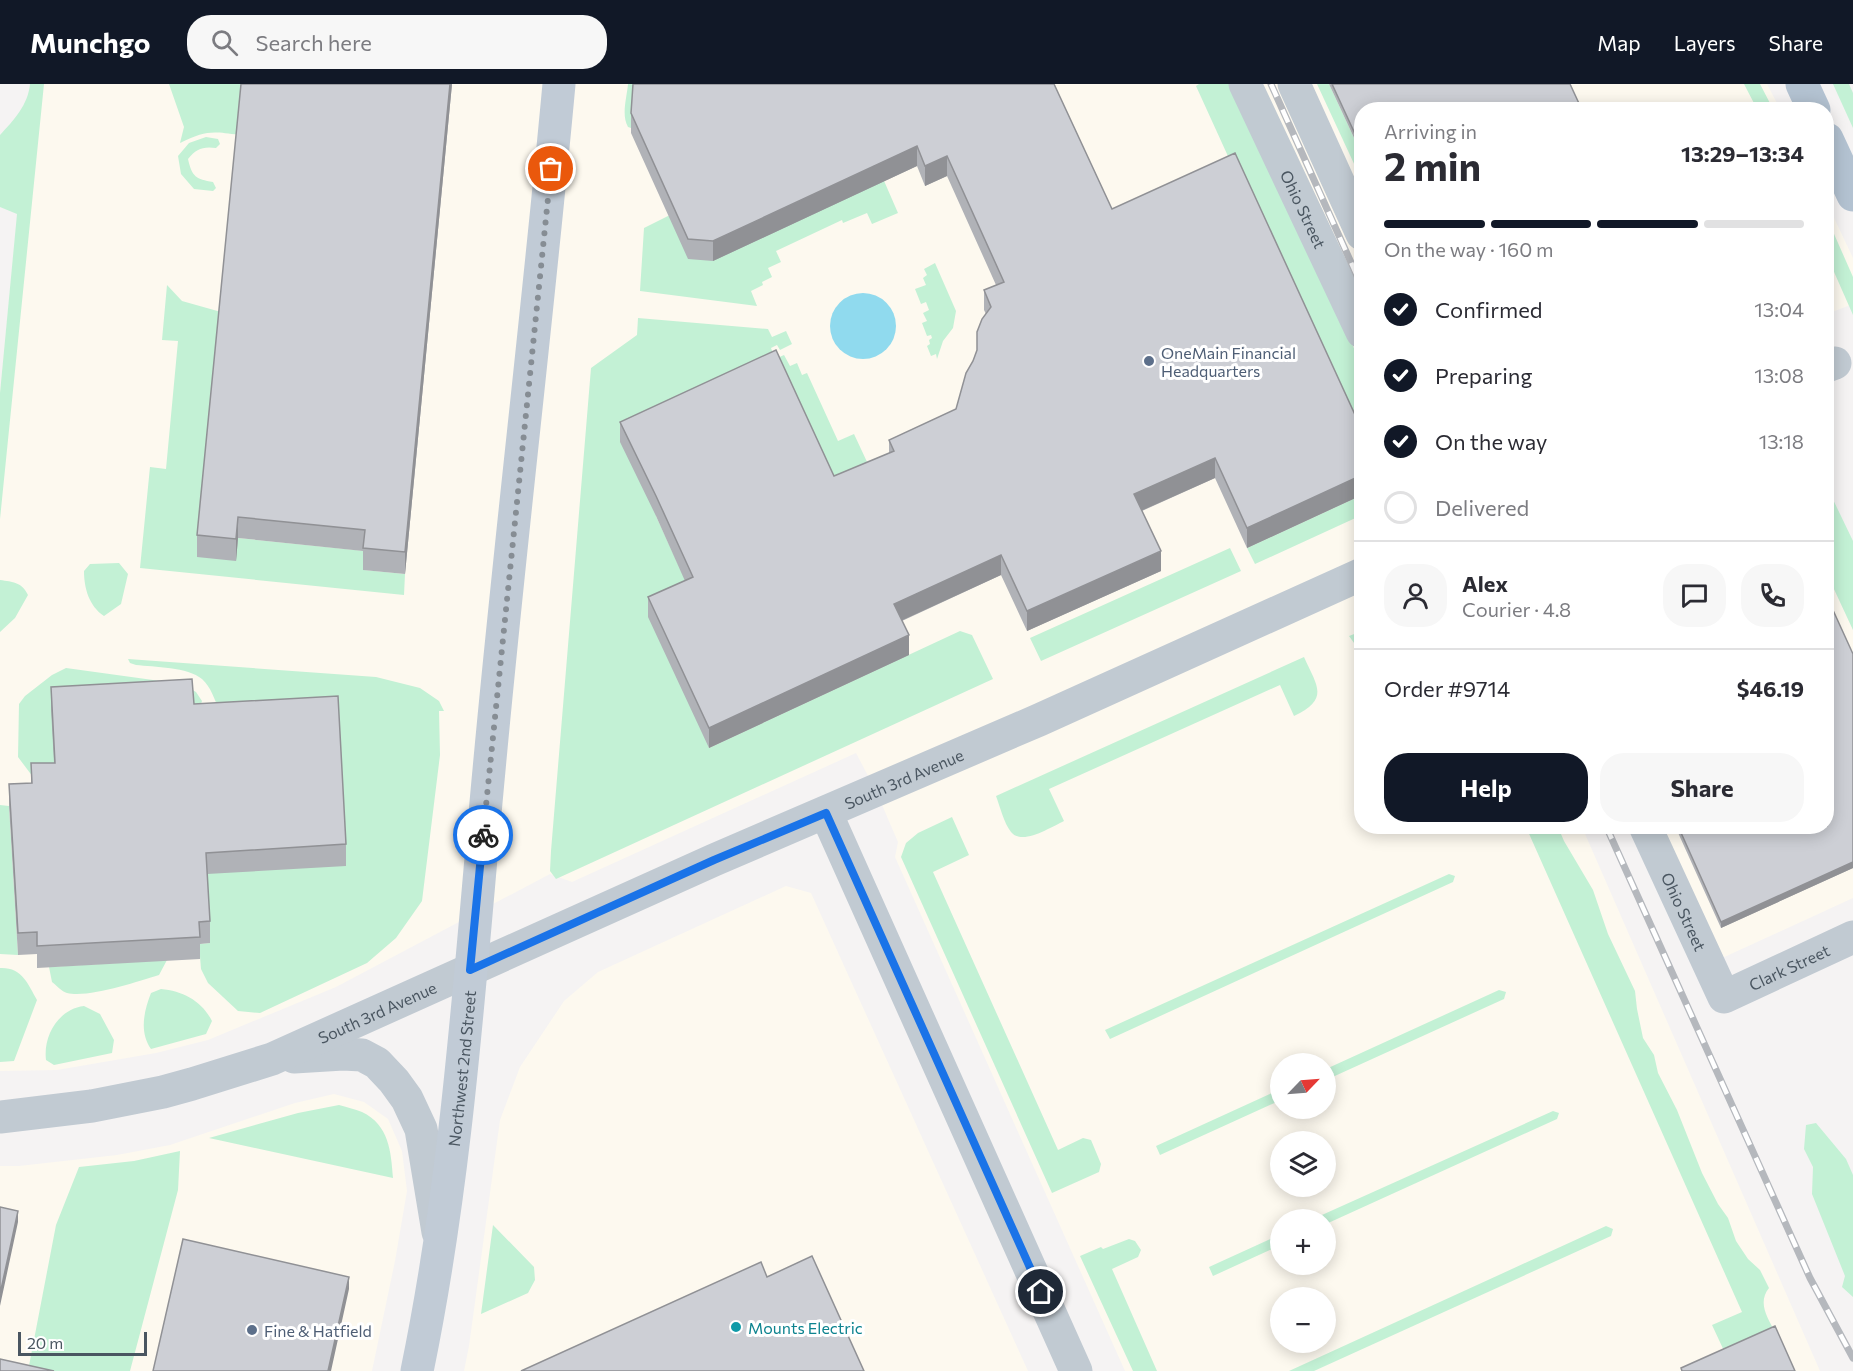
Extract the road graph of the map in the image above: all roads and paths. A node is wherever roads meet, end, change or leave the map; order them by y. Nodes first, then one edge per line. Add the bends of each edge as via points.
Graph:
1 (559, 84) edge
2 (1245, 84) edge
3 (1294, 84) edge
4 (1802, 84) edge
5 (1810, 102) edge
6 (1834, 154) edge
7 (1853, 195) edge
8 (1354, 216) edge
9 (1354, 315) edge
10 (1354, 578) edge
11 (826, 813) junction
12 (1649, 834) edge
13 (1853, 937) edge
14 (470, 970) junction
15 (1724, 997) joint
16 (272, 1059) junction
17 (0, 1117) edge
18 (441, 1247) junction
19 (417, 1371) edge
20 (1076, 1371) edge

1 - 14 main road, Northwest 2nd Street
2 - 9 street, Ohio Street
3 - 8 street
4 - 5 main road
6 - 7 main road
10 - 11 street, South 3rd Avenue
11 - 14 street, South 3rd Avenue
11 - 20 street
12 - 15 street, Ohio Street
13 - 15 street, Clark Street
14 - 16 street, South 3rd Avenue
14 - 18 main road, Northwest 2nd Street
16 - 17 street, South 3rd Avenue via 163,1092 92,1106
16 - 18 street via 362,1055 377,1063 394,1081 421,1129
18 - 19 main road, Northwest 2nd Street

